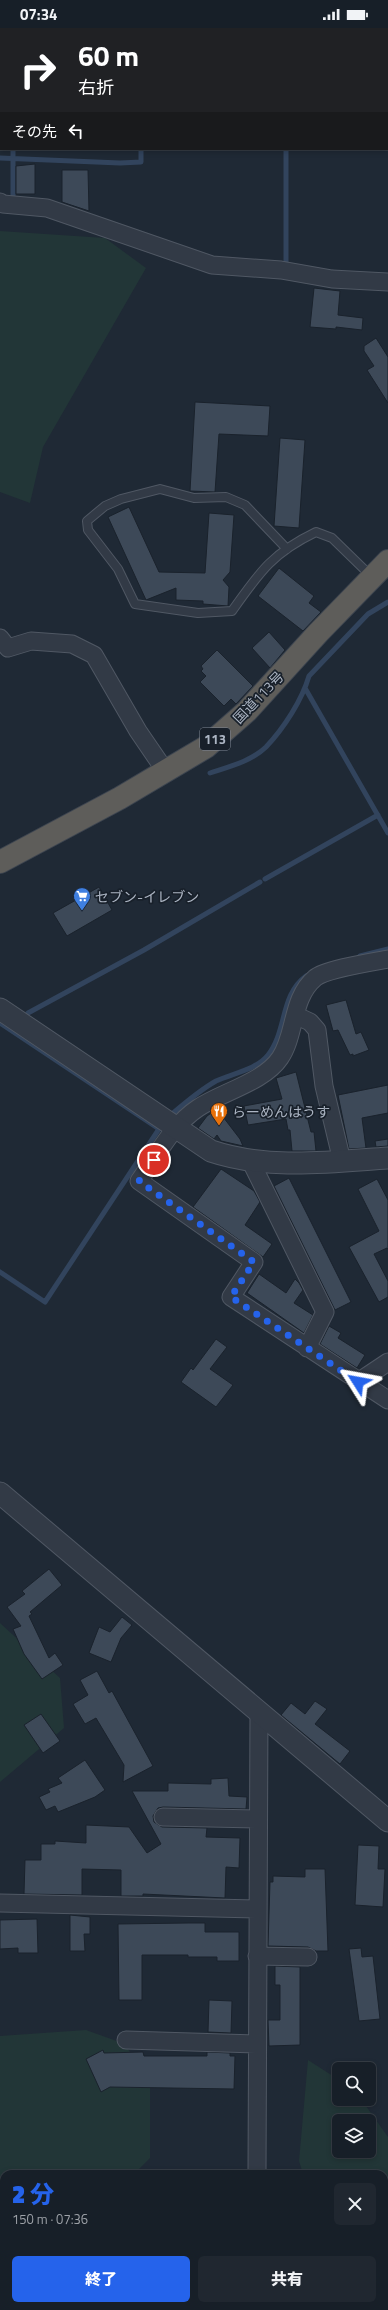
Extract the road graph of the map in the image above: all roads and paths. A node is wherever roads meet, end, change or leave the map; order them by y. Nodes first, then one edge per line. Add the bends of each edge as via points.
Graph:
1 (0, 202) edge
2 (388, 282) edge
3 (287, 549) junction
4 (388, 561) edge
5 (373, 578) junction
6 (0, 638) edge
7 (166, 772) junction
8 (0, 862) edge
9 (388, 959) edge
10 (0, 1009) edge
11 (295, 1015) junction
12 (176, 1127) junction
13 (388, 1158) edge
14 (342, 1161) junction
15 (251, 1162) junction
16 (307, 1348) junction
17 (388, 1362) edge
18 (358, 1382) junction
19 (388, 1400) edge
20 (0, 1493) edge
21 (259, 1711) junction
22 (163, 1817) dead end
23 (258, 1819) junction
24 (388, 1821) edge
25 (0, 1903) edge
26 (258, 1909) junction
27 (257, 1956) junction
28 (308, 1957) dead end
29 (126, 2040) dead end
30 (257, 2044) junction
31 (257, 2170) edge

1 - 2 street via 47,208 212,265 282,270 332,279
3 - 3 lane via 273,557 232,611 198,613 135,604 118,569 88,530 87,521 105,506 160,489 194,498 226,497 245,506
3 - 5 lane via 316,532 332,538
4 - 5 highway, 国道113号 / 113
5 - 7 highway, 国道113号 / 113 via 247,710 206,747
6 - 7 street via 8,648 38,641 72,644 94,655 138,731
7 - 8 highway, 国道113号 / 113
9 - 11 street via 315,978 301,996
10 - 12 street
11 - 12 street via 286,1048 280,1059 268,1071 197,1108
11 - 14 street via 310,1022 317,1030 324,1086
12 - 15 street via 211,1151
12 - 16 street via 139,1181 254,1262 231,1297
13 - 14 street
14 - 15 street
15 - 16 street via 325,1312
16 - 18 street
17 - 18 street
18 - 19 street
20 - 21 street
21 - 23 street
21 - 24 street
22 - 23 street
23 - 26 street
25 - 26 street
26 - 27 street
27 - 28 street
27 - 30 street
29 - 30 street
30 - 31 street

